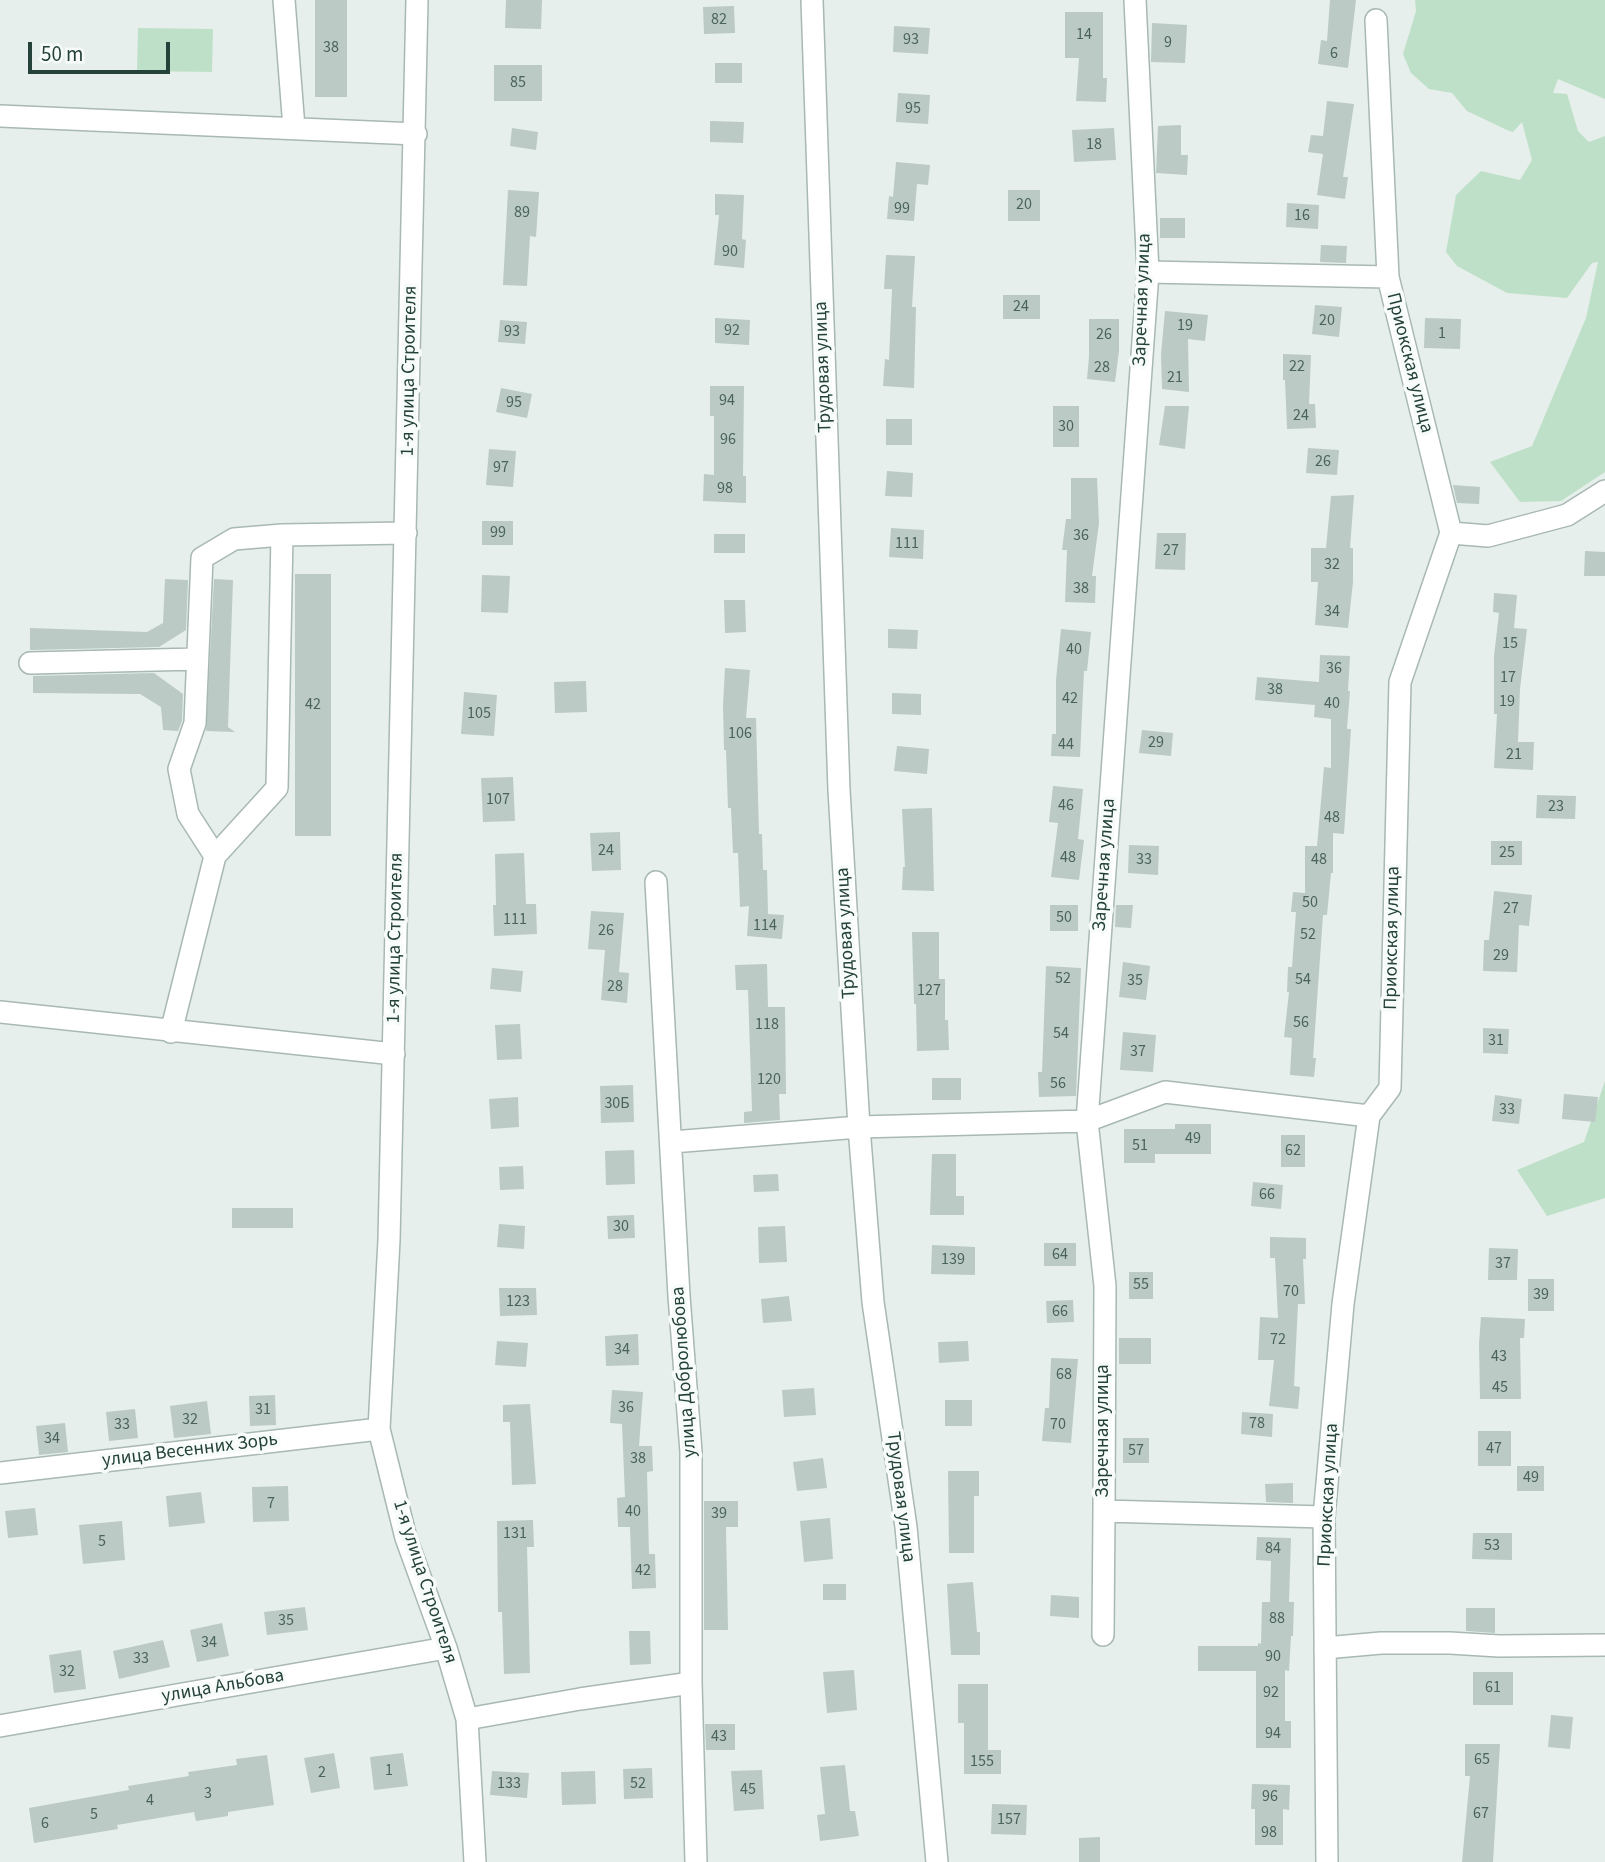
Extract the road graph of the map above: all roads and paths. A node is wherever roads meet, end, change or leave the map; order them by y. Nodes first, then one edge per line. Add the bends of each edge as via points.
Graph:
1 (284, 0) edge
2 (417, 0) edge
3 (812, 0) edge
4 (1135, 0) edge
5 (1376, 20) dead end
6 (0, 116) edge
7 (294, 128) junction
8 (416, 134) junction
9 (1148, 272) junction
10 (1388, 277) junction
11 (1605, 491) edge
12 (406, 533) junction
13 (1451, 533) junction
14 (282, 535) junction
15 (197, 659) junction
16 (30, 663) dead end
17 (215, 856) junction
18 (656, 882) dead end
19 (0, 1012) edge
20 (171, 1032) junction
21 (394, 1054) junction
22 (1369, 1116) junction
23 (1087, 1121) junction
24 (859, 1127) junction
25 (672, 1142) junction
26 (379, 1429) junction
27 (0, 1473) edge
28 (1104, 1511) junction
29 (1324, 1517) junction
30 (1103, 1635) dead end
31 (1605, 1645) edge
32 (446, 1648) junction
33 (1325, 1648) junction
34 (691, 1683) junction
35 (467, 1719) junction
36 (0, 1726) edge
37 (475, 1862) edge
38 (695, 1862) edge
39 (937, 1862) edge
40 (1326, 1862) edge

1 - 7 street
2 - 8 street, 1-я улица Строителя
3 - 24 street, Трудовая улица via 836,726
4 - 9 street, Заречная улица
5 - 10 street, Приокская улица
6 - 7 street
7 - 8 street
8 - 12 street, 1-я улица Строителя
9 - 10 street
9 - 23 street, Заречная улица
10 - 13 street, Приокская улица
11 - 13 street via 1567,515 1488,536
12 - 14 street
12 - 21 street, 1-я улица Строителя
13 - 22 street, Приокская улица via 1400,682 1390,1088
14 - 15 street via 234,539 202,558
14 - 17 street via 277,788
15 - 16 street
15 - 17 street via 195,723 179,769 188,814
17 - 20 street
18 - 25 street, улица Добролюбова
19 - 20 street
20 - 21 street
21 - 26 street, 1-я улица Строителя
22 - 23 street via 1165,1092
22 - 29 street, Приокская улица via 1343,1304
23 - 24 street
23 - 28 street, Заречная улица via 1105,1286
24 - 25 street
24 - 39 street, Трудовая улица via 873,1302 906,1527
25 - 34 street, улица Добролюбова via 691,1452
26 - 27 street, улица Весенних Зорь
26 - 32 street, 1-я улица Строителя via 406,1538
28 - 29 street, Заречная улица
28 - 30 street
29 - 33 street, Приокская улица
31 - 33 street via 1381,1643
32 - 35 street, 1-я улица Строителя
32 - 36 street, улица Альбова
33 - 40 street, Приокская улица
34 - 35 street
34 - 38 street, улица Добролюбова
35 - 37 street, 1-я улица Строителя

